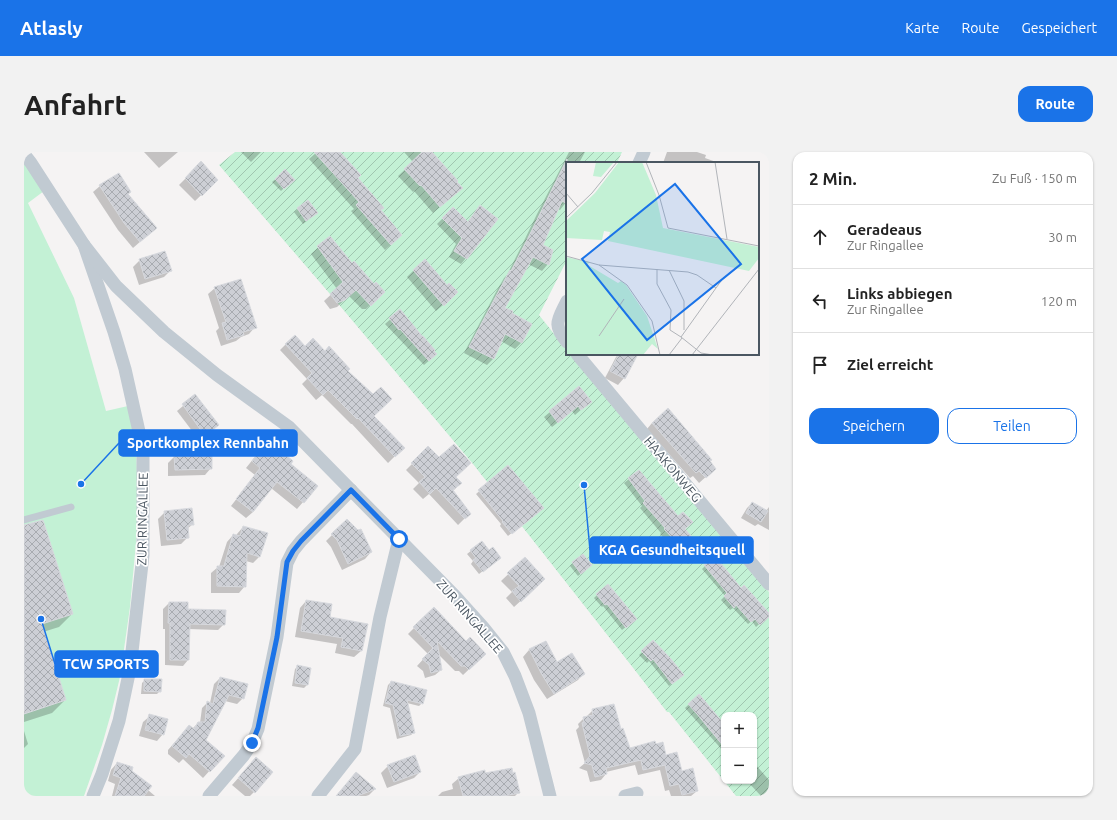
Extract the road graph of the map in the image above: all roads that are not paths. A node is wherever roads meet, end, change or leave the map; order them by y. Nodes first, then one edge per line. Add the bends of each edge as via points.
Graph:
1 (644, 152) edge
2 (24, 154) edge
3 (639, 162) edge
4 (84, 245) junction
5 (566, 303) edge
6 (563, 338) edge
7 (578, 355) edge
8 (351, 490) junction
9 (71, 507) dead end
10 (24, 520) edge
11 (399, 539) junction
12 (769, 584) edge
13 (93, 796) edge
14 (209, 796) edge
15 (318, 796) edge
16 (550, 796) edge

1 - 3 street
2 - 4 street, ZUR RINGALLEE
4 - 8 street, ZUR RINGALLEE via 116,286 164,332 217,375 289,427
4 - 13 street, ZUR RINGALLEE via 123,361 143,451 143,555 130,669 119,721
5 - 6 street via 557,322
7 - 12 street, HAAKONWEG
8 - 11 street, ZUR RINGALLEE
8 - 14 street via 301,541 287,562 277,637 258,728 244,755
9 - 10 lane
11 - 15 street via 380,618 355,750
11 - 16 street, ZUR RINGALLEE via 456,597 503,652 529,713

